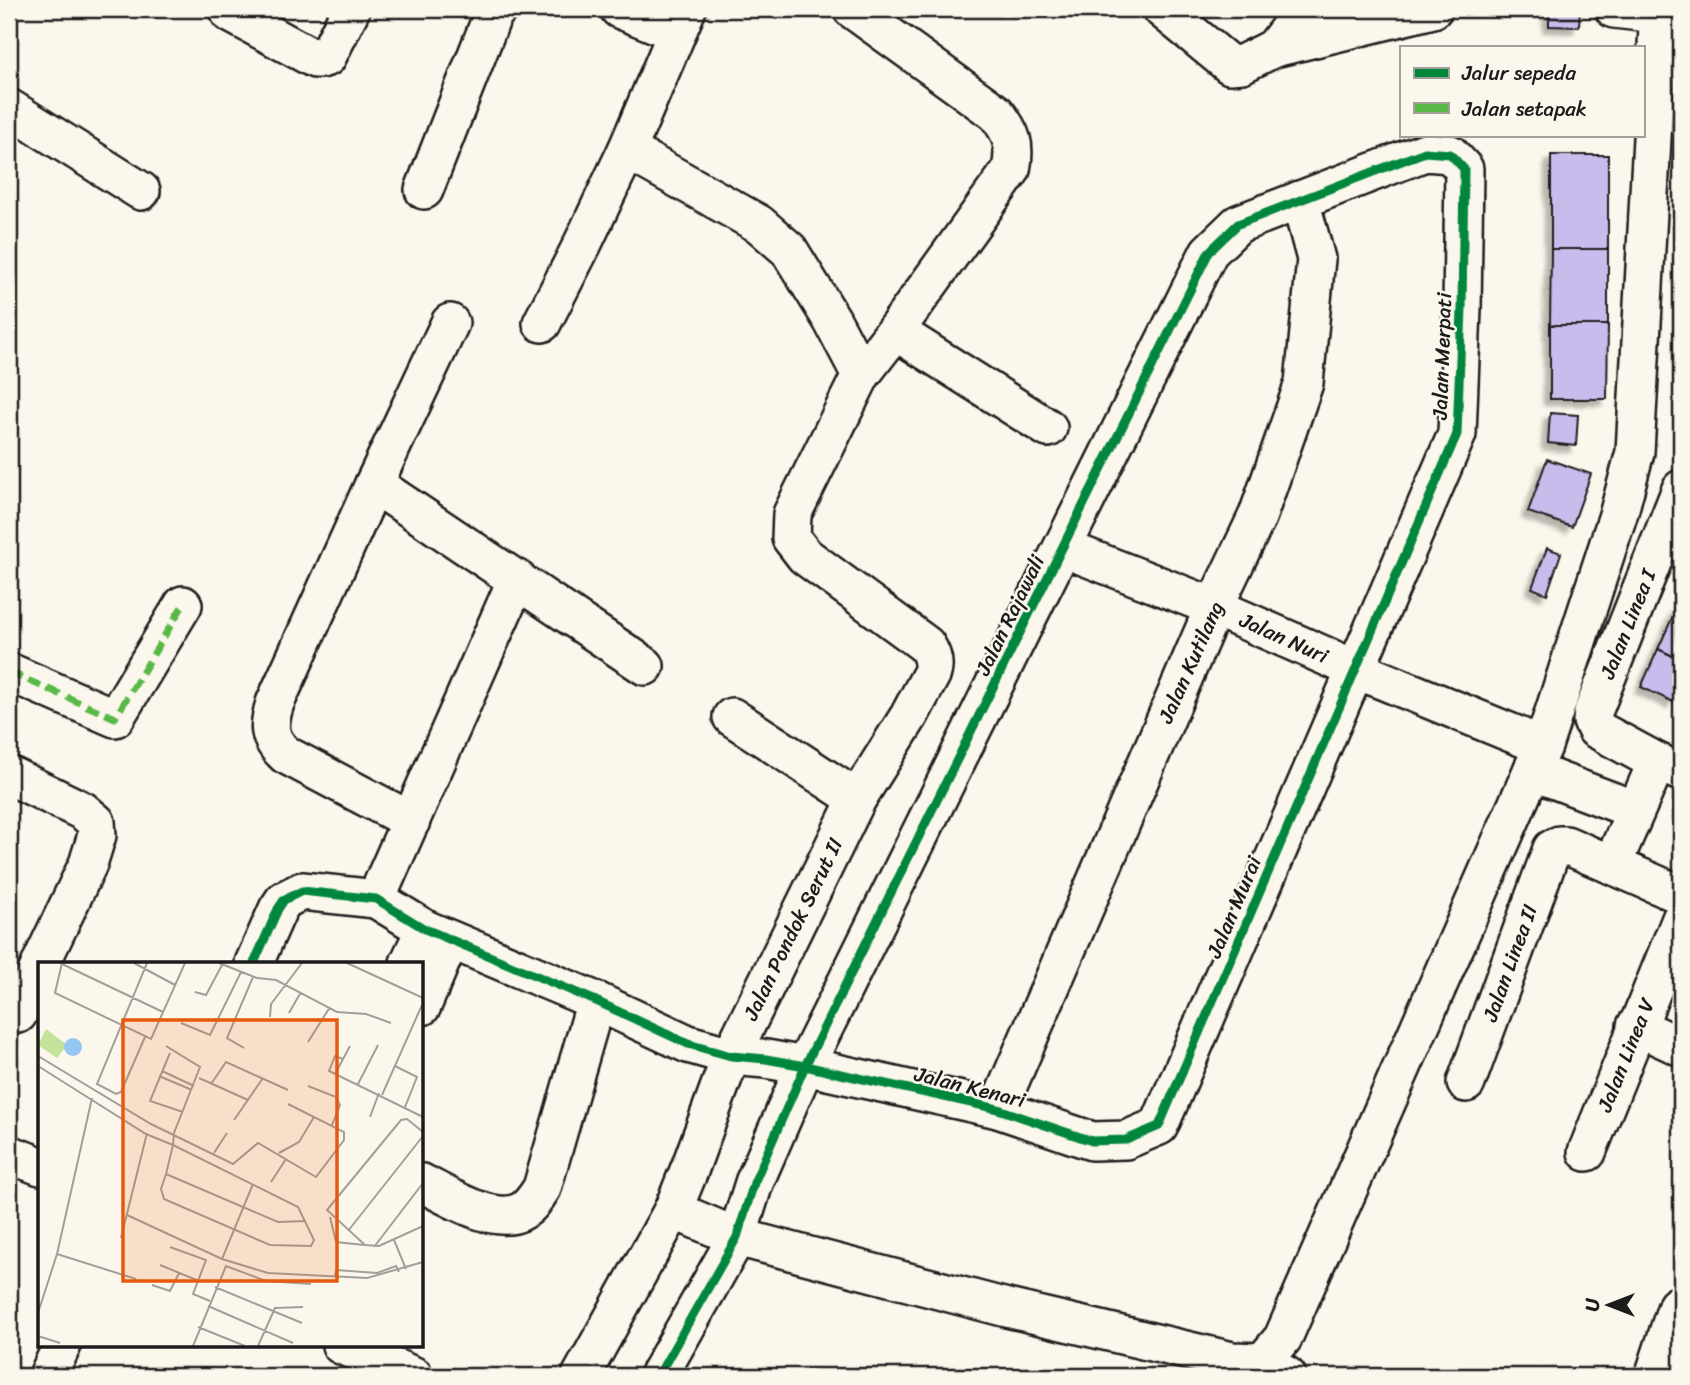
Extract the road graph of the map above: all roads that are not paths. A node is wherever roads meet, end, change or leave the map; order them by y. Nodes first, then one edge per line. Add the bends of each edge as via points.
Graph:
1 (228, 9) edge
2 (498, 9) edge
3 (514, 9) edge
4 (525, 9) edge
5 (619, 9) edge
6 (852, 9) edge
7 (1162, 9) edge
8 (1304, 9) edge
9 (1433, 9) edge
10 (1614, 9) edge
11 (347, 10) edge
12 (1659, 11) edge
13 (681, 21) edge
14 (1274, 48) junction
15 (9, 108) edge
16 (627, 150) junction
17 (1450, 154) joint
18 (424, 190) dead end
19 (141, 191) dead end
20 (1300, 200) junction
21 (450, 323) dead end
22 (542, 323) dead end
23 (895, 331) junction
24 (861, 375) junction
25 (1048, 428) dead end
26 (374, 484) junction
27 (1681, 489) edge
28 (1063, 548) junction
29 (517, 579) junction
30 (183, 605) dead end
31 (1214, 607) junction
32 (645, 666) dead end
33 (1355, 669) junction
34 (9, 672) edge
35 (732, 717) dead end
36 (1538, 758) junction
37 (1669, 767) edge
38 (9, 775) edge
39 (858, 799) junction
40 (1635, 810) junction
41 (411, 821) junction
42 (1612, 865) junction
43 (1681, 895) edge
44 (376, 899) junction
45 (1681, 919) edge
46 (437, 934) junction
47 (42, 962) edge
48 (254, 962) edge
49 (410, 962) edge
50 (38, 971) edge
51 (424, 996) edge
52 (596, 1000) junction
53 (18, 1014) dead end
54 (1636, 1026) junction
55 (1681, 1047) edge
56 (731, 1056) junction
57 (804, 1066) junction
58 (1466, 1083) dead end
59 (998, 1109) junction
60 (1126, 1140) joint
61 (1587, 1152) dead end
62 (9, 1154) edge
63 (38, 1165) edge
64 (424, 1184) edge
65 (673, 1210) junction
66 (737, 1237) junction
67 (1677, 1306) dead end
68 (62, 1346) edge
69 (343, 1346) edge
70 (1275, 1369) edge
71 (48, 1376) edge
72 (414, 1376) edge
73 (581, 1376) edge
74 (658, 1376) edge
75 (1654, 1376) edge

1 - 11 street via 315,59 327,57
2 - 18 street
3 - 4 street
5 - 13 street
6 - 23 street via 996,113 1012,139 1011,170
7 - 14 street via 1230,65
8 - 14 street
9 - 14 street
10 - 12 street
12 - 36 street via 1635,452
13 - 16 street
15 - 19 street
16 - 22 street
16 - 24 street via 759,224 789,250
17 - 20 street, Jalan Rajawali via 1425,152
17 - 33 street, Jalan Merpati via 1464,169 1457,435
20 - 28 street, Jalan Rajawali via 1238,224 1209,252
20 - 31 street, Jalan Kutilang via 1316,258 1304,383 1258,515
21 - 26 street
23 - 24 street
23 - 25 street
24 - 39 street, Jalan Pondok Serut II via 792,514 791,538 804,556 926,645 934,667
26 - 29 street
26 - 41 street via 270,721 277,747 286,755
27 - 37 street, Jalan Linea I via 1592,721 1596,729
28 - 31 street, Jalan Nuri
28 - 57 street, Jalan Rajawali
29 - 32 street
29 - 41 street
30 - 34 street via 116,718
31 - 33 street, Jalan Nuri
31 - 59 street, Jalan Kutilang
33 - 36 street, Jalan Nuri
33 - 60 street, Jalan Murai via 1159,1126
35 - 39 street
36 - 40 street, Jalan Nuri
36 - 70 street via 1283,1338
37 - 40 street
38 - 47 street via 96,822 88,864
39 - 56 street, Jalan Pondok Serut II
40 - 42 street
41 - 44 street
42 - 43 street
42 - 58 street, Jalan Linea II via 1566,845 1552,849
44 - 46 street, Jalan Kenari
44 - 48 street via 302,891 284,900
45 - 54 street, Jalan Linea V
46 - 49 street
46 - 51 street
46 - 52 street, Jalan Kenari
50 - 53 street
52 - 56 street, Jalan Kenari via 688,1044
52 - 64 street via 542,1188 533,1202 520,1213 500,1216
54 - 55 street
54 - 61 street, Jalan Linea V
56 - 57 street, Jalan Kenari
56 - 65 street, Jalan Pondok Serut II
57 - 59 street, Jalan Kenari
57 - 66 street, Jalan Rajawali via 754,1183
59 - 60 street, Jalan Kenari via 1092,1141
62 - 63 street
65 - 66 street
65 - 73 street, Jalan Pondok Serut II
66 - 70 street via 1021,1311
66 - 74 street, Jalan Rajawali
67 - 75 street
68 - 71 street
69 - 72 street

